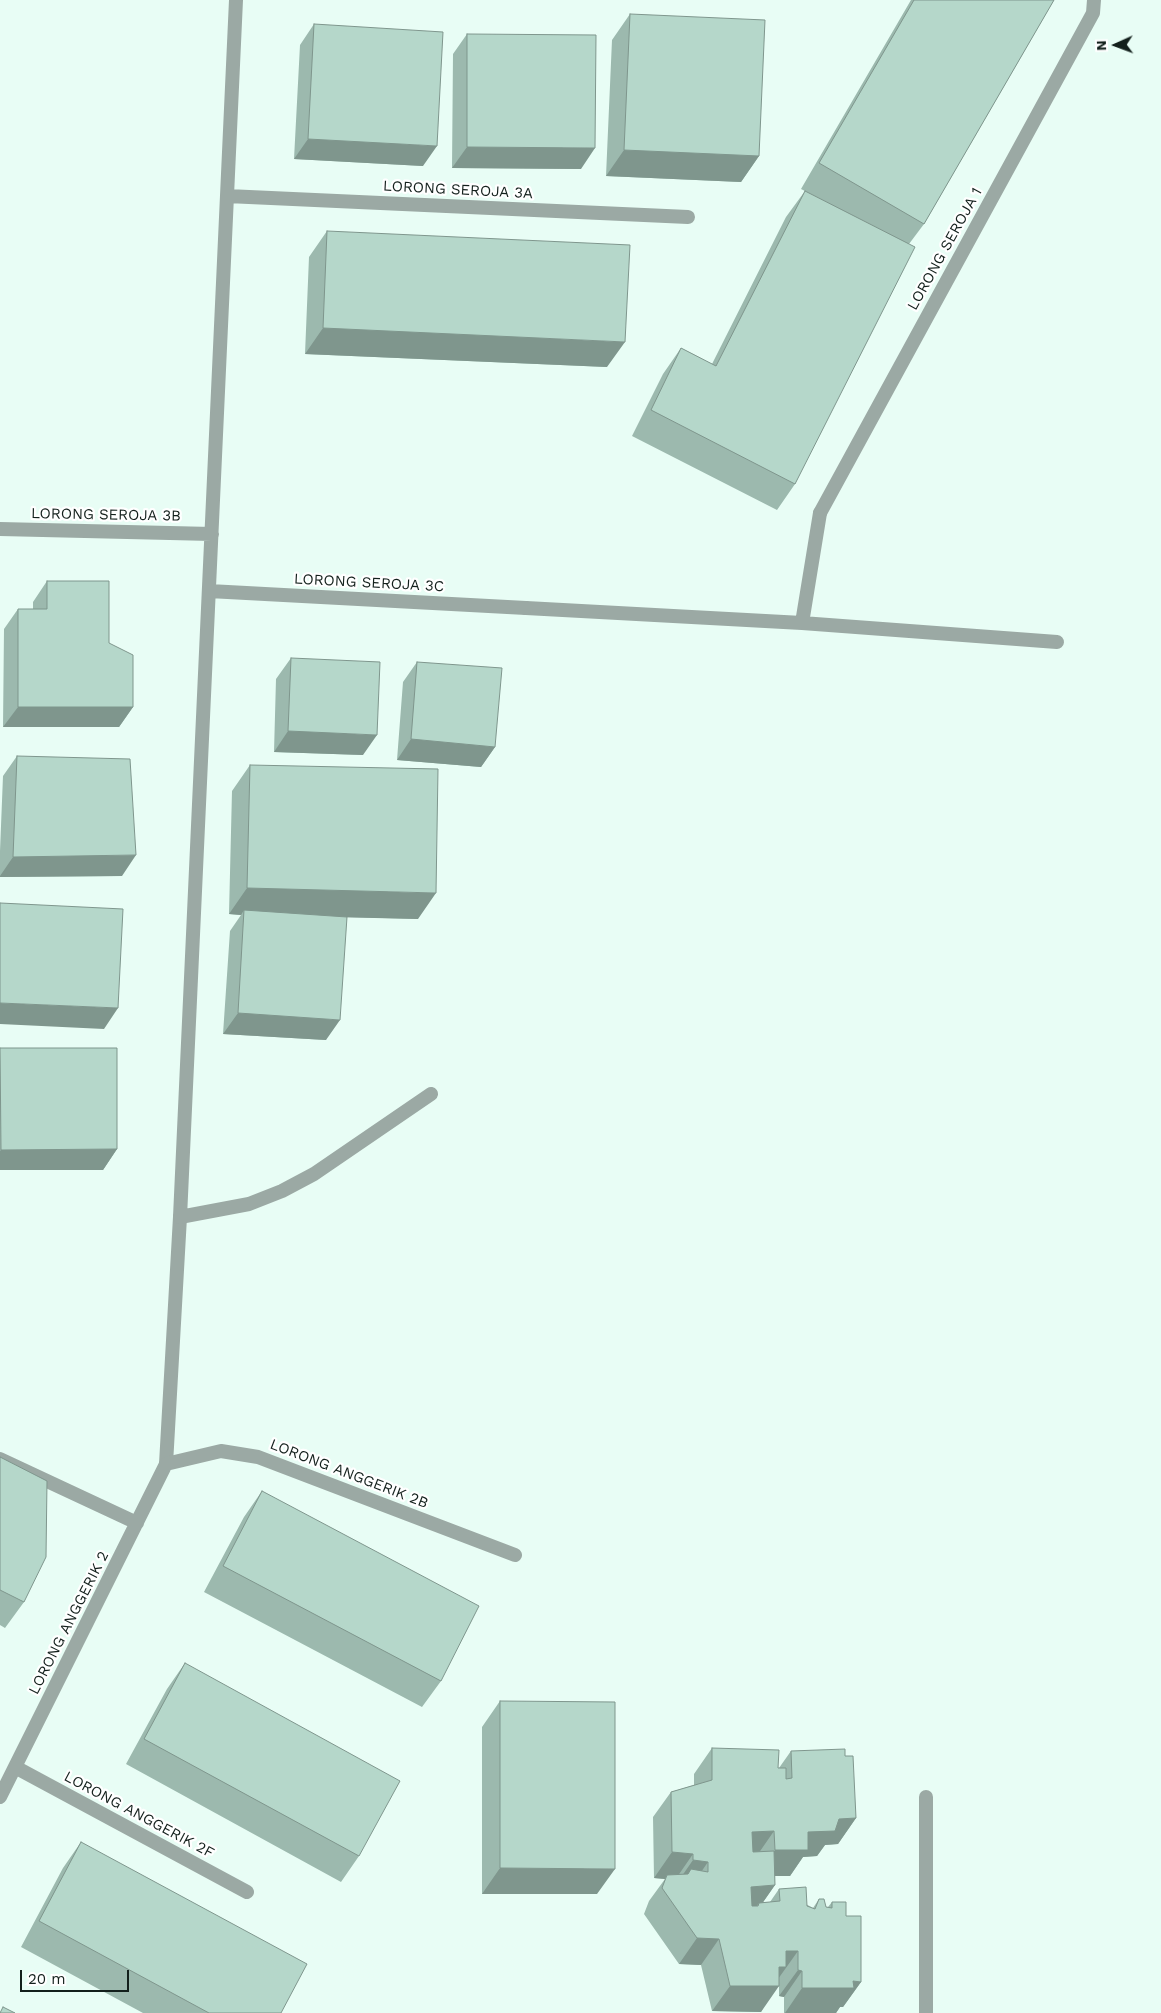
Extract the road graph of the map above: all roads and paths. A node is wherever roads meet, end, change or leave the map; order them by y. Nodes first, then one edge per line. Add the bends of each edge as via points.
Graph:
1 (236, 0) edge
2 (1094, 0) edge
3 (227, 196) junction
4 (688, 217) dead end
5 (0, 529) edge
6 (212, 534) junction
7 (209, 591) junction
8 (802, 623) junction
9 (1057, 642) dead end
10 (430, 1094) dead end
11 (180, 1217) junction
12 (0, 1459) edge
13 (166, 1464) junction
14 (137, 1523) junction
15 (515, 1555) dead end
16 (15, 1766) junction
17 (0, 1797) edge
18 (926, 1797) dead end
19 (247, 1892) dead end
20 (926, 2013) edge

1 - 3 street
2 - 8 street, LORONG SEROJA 1 via 1093,14 820,512
3 - 4 street, LORONG SEROJA 3A
3 - 6 street
5 - 6 street, LORONG SEROJA 3B
6 - 7 street
7 - 8 street, LORONG SEROJA 3C
7 - 11 street
8 - 9 street, LORONG SEROJA 3C
10 - 11 street via 314,1174 282,1191 249,1204
11 - 13 street
12 - 14 street
13 - 14 street, LORONG ANGGERIK 2
13 - 15 street, LORONG ANGGERIK 2B via 220,1451 258,1457
14 - 16 street, LORONG ANGGERIK 2
16 - 17 street, LORONG ANGGERIK 2
16 - 19 street, LORONG ANGGERIK 2F
18 - 20 street

